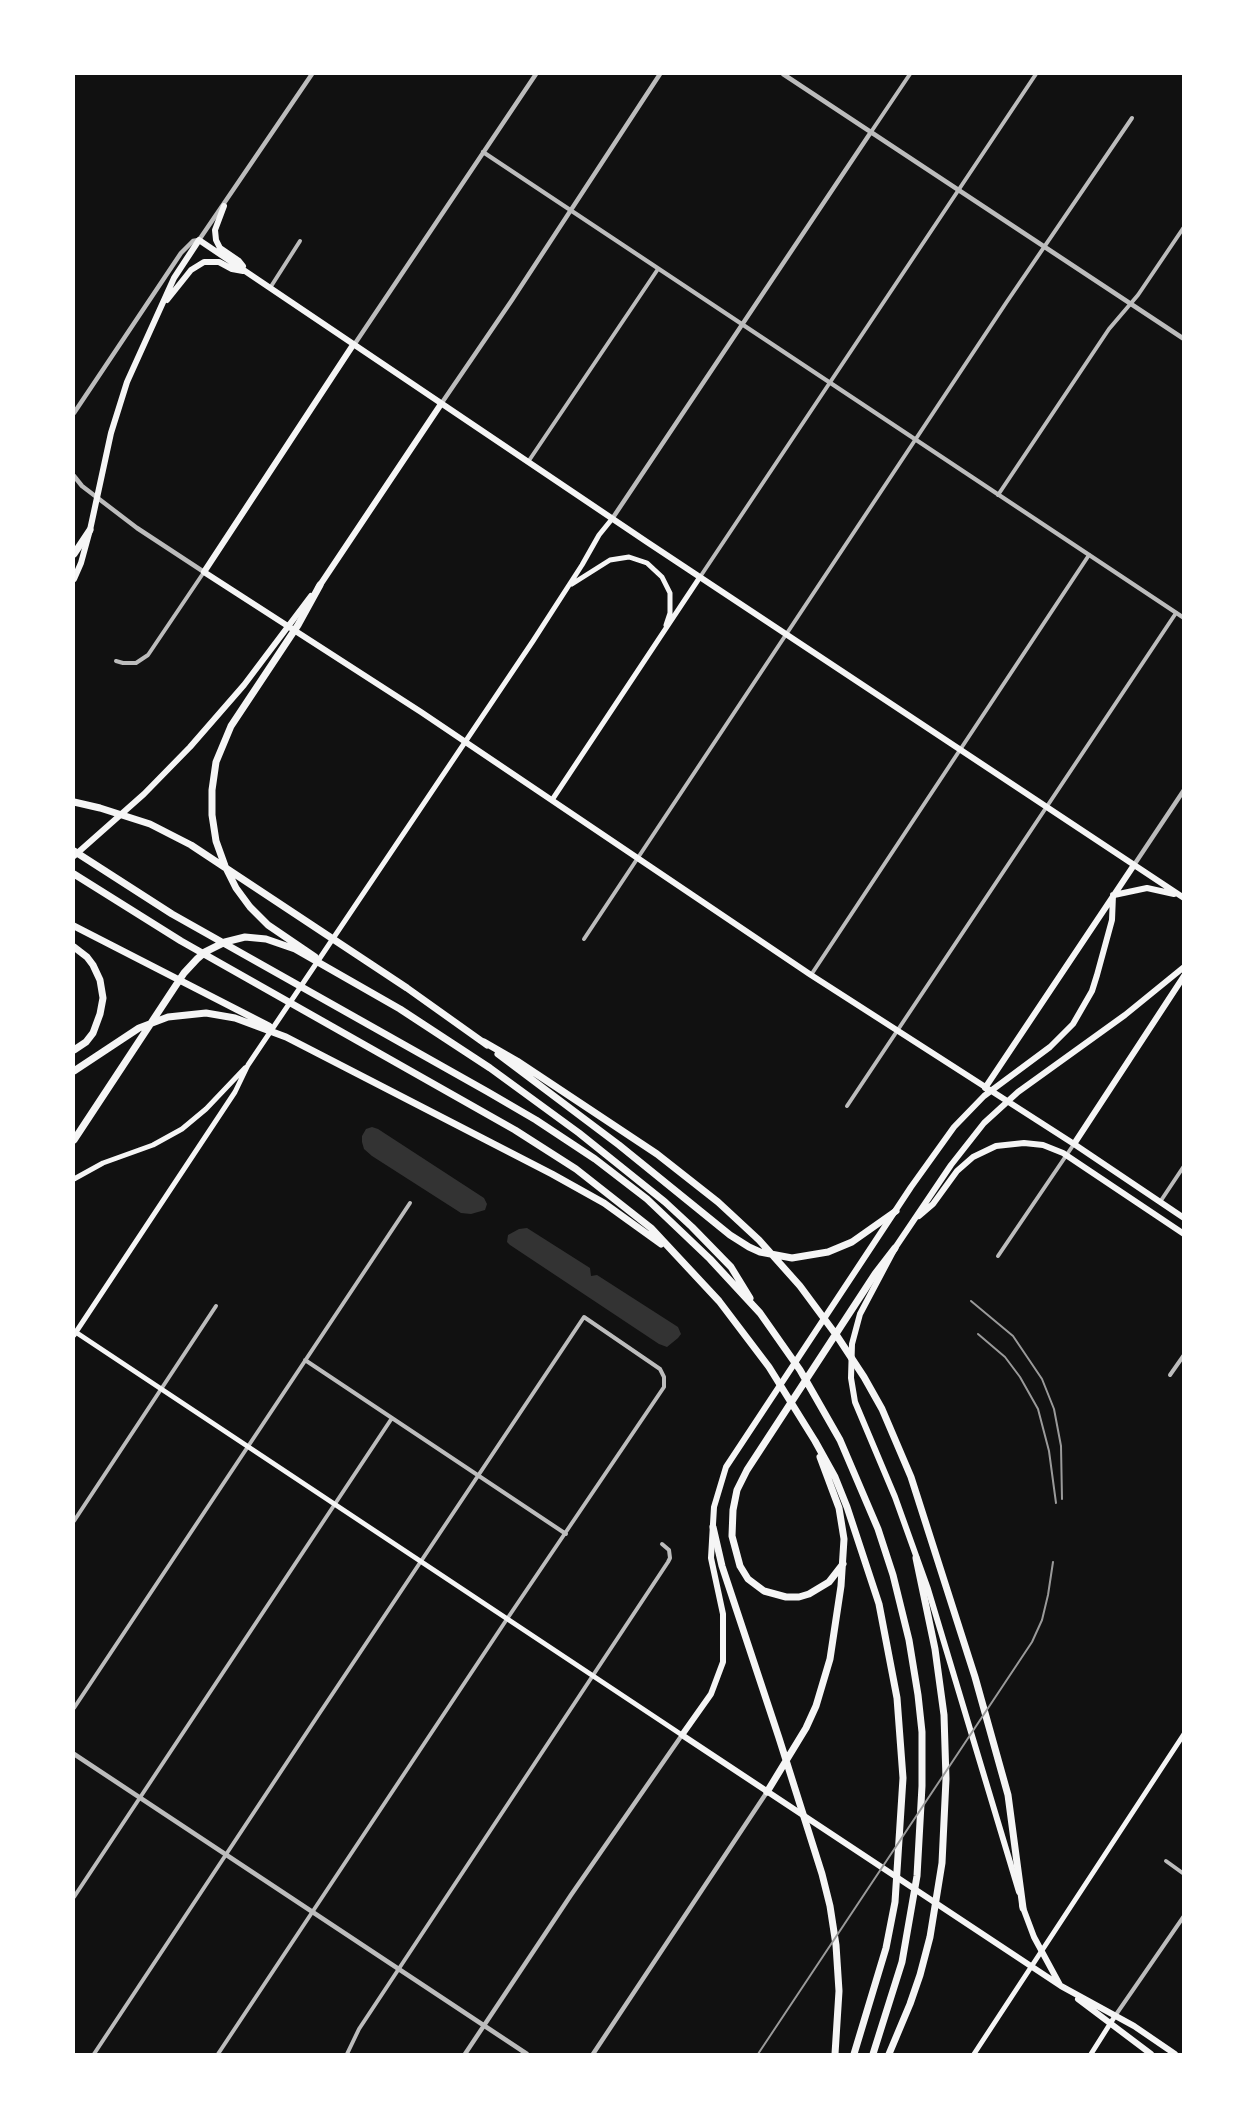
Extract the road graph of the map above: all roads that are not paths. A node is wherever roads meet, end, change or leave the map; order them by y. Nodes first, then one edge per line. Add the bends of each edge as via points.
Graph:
1 (312, 74) edge
2 (536, 74) edge
3 (660, 74) edge
4 (783, 74) edge
5 (910, 74) edge
6 (1036, 74) edge
7 (1132, 118) dead end
8 (871, 132) junction
9 (483, 152) junction
10 (958, 189) junction
11 (224, 206) junction
12 (570, 210) junction
13 (1184, 228) edge
14 (199, 240) junction
15 (300, 241) dead end
16 (1044, 247) junction
17 (658, 269) junction
18 (247, 272) junction
19 (269, 288) junction
20 (1131, 304) junction
21 (162, 307) junction
22 (742, 325) junction
23 (1184, 339) edge
24 (354, 345) junction
25 (830, 383) junction
26 (441, 404) junction
27 (74, 413) edge
28 (916, 440) junction
29 (528, 462) junction
30 (74, 476) edge
31 (998, 495) junction
32 (612, 519) junction
33 (90, 530) junction
34 (74, 555) edge
35 (1089, 555) junction
36 (204, 572) junction
37 (700, 577) junction
38 (74, 579) edge
39 (320, 585) joint
40 (568, 587) junction
41 (302, 613) junction
42 (1176, 613) junction
43 (1184, 618) edge
44 (662, 634) junction
45 (787, 634) junction
46 (116, 661) dead end
47 (960, 750) junction
48 (1184, 790) edge
49 (552, 801) junction
50 (74, 802) edge
51 (1047, 807) junction
52 (74, 851) edge
53 (74, 856) edge
54 (638, 859) junction
55 (1134, 865) junction
56 (74, 874) edge
57 (1113, 895) junction
58 (1183, 897) edge
59 (74, 926) edge
60 (584, 939) dead end
61 (74, 947) edge
62 (1184, 967) edge
63 (331, 969) junction
64 (811, 975) junction
65 (1184, 976) edge
66 (897, 1032) junction
67 (286, 1037) junction
68 (484, 1042) junction
69 (74, 1050) edge
70 (248, 1065) junction
71 (74, 1071) edge
72 (985, 1088) junction
73 (847, 1106) dead end
74 (74, 1140) edge
75 (1074, 1144) junction
76 (1184, 1166) edge
77 (74, 1179) edge
78 (1160, 1202) junction
79 (410, 1203) dead end
80 (896, 1211) junction
81 (1184, 1218) edge
82 (912, 1223) junction
83 (1184, 1234) edge
84 (895, 1248) junction
85 (674, 1252) junction
86 (998, 1256) dead end
87 (216, 1306) dead end
88 (760, 1313) junction
89 (74, 1333) edge
90 (1184, 1355) edge
91 (305, 1360) junction
92 (1170, 1375) dead end
93 (161, 1389) junction
94 (392, 1418) junction
95 (815, 1441) junction
96 (247, 1446) junction
97 (478, 1476) junction
98 (334, 1504) junction
99 (74, 1521) edge
100 (713, 1527) junction
101 (566, 1534) junction
102 (662, 1544) dead end
103 (916, 1558) junction
104 (421, 1562) junction
105 (843, 1564) junction
106 (507, 1619) junction
107 (593, 1676) junction
108 (74, 1708) edge
109 (1184, 1734) edge
110 (682, 1735) junction
111 (74, 1754) edge
112 (767, 1791) junction
113 (140, 1797) junction
114 (226, 1855) junction
115 (1166, 1861) dead end
116 (1184, 1874) edge
117 (74, 1897) edge
118 (1023, 1908) junction
119 (312, 1912) junction
120 (1184, 1916) edge
121 (398, 1969) junction
122 (1061, 1986) junction
123 (1115, 2016) junction
124 (1110, 2024) junction
125 (484, 2026) junction
126 (94, 2055) edge
127 (218, 2055) edge
128 (347, 2055) edge
129 (465, 2055) edge
130 (527, 2055) edge
131 (593, 2055) edge
132 (836, 2055) edge
133 (854, 2055) edge
134 (873, 2055) edge
135 (890, 2055) edge
136 (974, 2055) edge
137 (1090, 2055) edge
138 (1151, 2055) edge
139 (1175, 2055) edge

1 - 11 street
2 - 9 street
3 - 12 street
4 - 8 street
5 - 8 street
6 - 10 street
7 - 16 street
8 - 10 street
8 - 22 street
9 - 12 street
9 - 24 street
10 - 16 street
10 - 25 street
11 - 14 street
11 - 18 main road via 215,230 216,240
12 - 17 street
12 - 26 street
13 - 20 street
14 - 18 main road
14 - 21 main road via 174,278
14 - 27 street via 181,253
15 - 19 street
16 - 20 street
16 - 28 street
17 - 22 street
17 - 29 street
18 - 19 main road
18 - 21 main road via 214,261 200,264 187,274
19 - 24 main road
20 - 23 street
20 - 31 street via 1109,329
21 - 33 main road via 127,382 111,433
22 - 25 street
22 - 32 street
24 - 26 main road
24 - 36 main road
25 - 28 street
25 - 37 street
26 - 29 main road
26 - 39 main road
28 - 31 street
28 - 45 street
29 - 32 main road
30 - 36 street via 137,528
31 - 35 street
32 - 37 main road
32 - 40 main road
33 - 34 highway
33 - 38 main road
35 - 42 street
35 - 47 street
36 - 46 street via 148,655 136,663
36 - 49 main road
37 - 44 main road
37 - 45 main road
39 - 41 highway
40 - 44 main road via 610,560 629,557 647,563 662,577 671,595 670,613
40 - 70 main road
41 - 53 main road via 190,747
41 - 63 highway via 231,726 213,776 212,815 220,855 250,908
42 - 43 street
42 - 51 street
44 - 49 main road
45 - 47 main road
45 - 54 street
47 - 51 main road
47 - 64 street
48 - 55 street
49 - 54 main road
50 - 68 highway via 143,821 191,844
51 - 55 main road
51 - 66 street
52 - 88 highway via 199,930 565,1139 660,1211
54 - 60 street
54 - 64 main road
55 - 57 main road
55 - 58 main road
56 - 85 highway via 181,941 544,1148 628,1209
57 - 58 main road via 1147,888
57 - 72 main road
57 - 80 main road via 1112,920 1092,991 1073,1023 1056,1041 984,1096 960,1121
59 - 67 highway
61 - 69 highway via 93,965 103,998 93,1033
62 - 82 main road via 1018,1092 984,1123
63 - 74 highway via 288,946 255,937 225,942 205,952 184,973
63 - 88 highway via 490,1068 631,1173 731,1267
64 - 66 main road
65 - 75 main road
66 - 72 main road
66 - 73 street
67 - 71 highway via 227,1016 180,1015 139,1028
67 - 85 highway via 579,1189
68 - 80 highway via 749,1247 792,1258 816,1256 843,1247
68 - 118 highway via 657,1154 751,1232 815,1305 864,1377 882,1409 924,1512 975,1677 1008,1796
70 - 77 main road via 182,1129
70 - 89 main road via 235,1092
72 - 75 main road
75 - 78 main road
75 - 86 street
76 - 78 street
78 - 81 main road
79 - 91 street
80 - 100 main road via 726,1467 714,1507
82 - 83 main road via 933,1204 964,1163 996,1146 1024,1143 1063,1153
82 - 84 main road
84 - 103 main road via 867,1301 854,1335 850,1363 855,1402
84 - 105 highway via 763,1445 740,1483 733,1510 734,1547 744,1573 764,1591 786,1597 808,1594 828,1582
85 - 95 highway via 755,1347
87 - 93 street
88 - 134 highway via 800,1370 856,1473 895,1582 918,1695 922,1748 917,1876 902,1962
89 - 93 main road
90 - 92 street
91 - 94 street
91 - 96 street
93 - 96 main road
93 - 99 street
94 - 97 street
94 - 98 street
95 - 105 highway via 839,1508
95 - 133 highway via 848,1507 879,1604 894,1677 903,1778 895,1902 886,1948
96 - 98 main road
96 - 108 street
97 - 101 street
97 - 101 street via 584,1317 660,1369 664,1387
97 - 104 street
98 - 104 main road
98 - 113 street
100 - 110 main road via 711,1558 723,1614 723,1662 711,1694
100 - 132 highway via 830,1906 840,1990
101 - 106 street
102 - 107 street via 669,1550 668,1562
103 - 118 main road
103 - 135 highway via 944,1716 942,1863 926,1950
104 - 106 main road
104 - 114 street
105 - 112 highway via 830,1659 822,1688 806,1728
106 - 107 main road
106 - 119 street
107 - 110 main road
107 - 121 street
109 - 136 main road
110 - 112 main road
110 - 125 street
111 - 113 street
112 - 122 main road
112 - 131 street
113 - 114 street
113 - 117 street
114 - 119 street
114 - 126 street
115 - 116 street
118 - 122 main road
119 - 121 street
119 - 127 street
120 - 123 street
121 - 125 street
121 - 128 street
122 - 123 main road
122 - 124 main road
123 - 124 main road
123 - 139 main road
124 - 137 main road
124 - 138 main road
125 - 129 street
125 - 130 street

